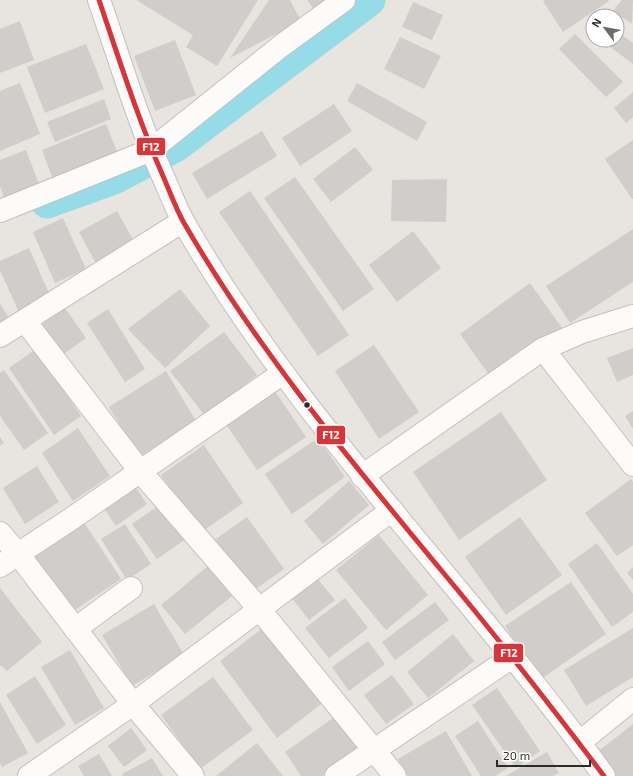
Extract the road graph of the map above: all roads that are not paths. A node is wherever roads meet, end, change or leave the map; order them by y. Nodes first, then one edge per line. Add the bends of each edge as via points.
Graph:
1 (99, 0) edge
2 (344, 0) edge
3 (151, 151) junction
4 (0, 211) edge
5 (183, 221) junction
6 (633, 316) edge
7 (25, 321) junction
8 (0, 336) edge
9 (543, 349) junction
10 (283, 374) junction
11 (633, 465) edge
12 (140, 471) junction
13 (362, 476) junction
14 (392, 510) junction
15 (0, 533) edge
16 (18, 554) junction
17 (0, 566) edge
18 (131, 588) dead end
19 (260, 610) junction
20 (76, 629) junction
21 (512, 657) junction
22 (633, 699) edge
23 (133, 704) junction
24 (580, 742) junction
25 (374, 750) junction
26 (29, 776) edge
27 (193, 776) edge
28 (336, 776) edge
29 (395, 776) edge
30 (604, 776) edge

1 - 3 street
2 - 3 street via 281,46
3 - 4 street
3 - 5 street
5 - 7 street
5 - 10 street via 229,297
6 - 9 street via 582,332
7 - 8 street
7 - 12 street
9 - 11 street
9 - 13 street
10 - 12 street
10 - 13 street
12 - 16 street
12 - 19 street
13 - 14 street
14 - 19 street
14 - 21 street
15 - 16 street
16 - 17 street
16 - 20 street
18 - 20 street
19 - 23 street
19 - 25 street
20 - 23 street
21 - 24 street
21 - 25 street
22 - 24 street
23 - 26 street
23 - 27 street
24 - 30 street
25 - 28 street
25 - 29 street

